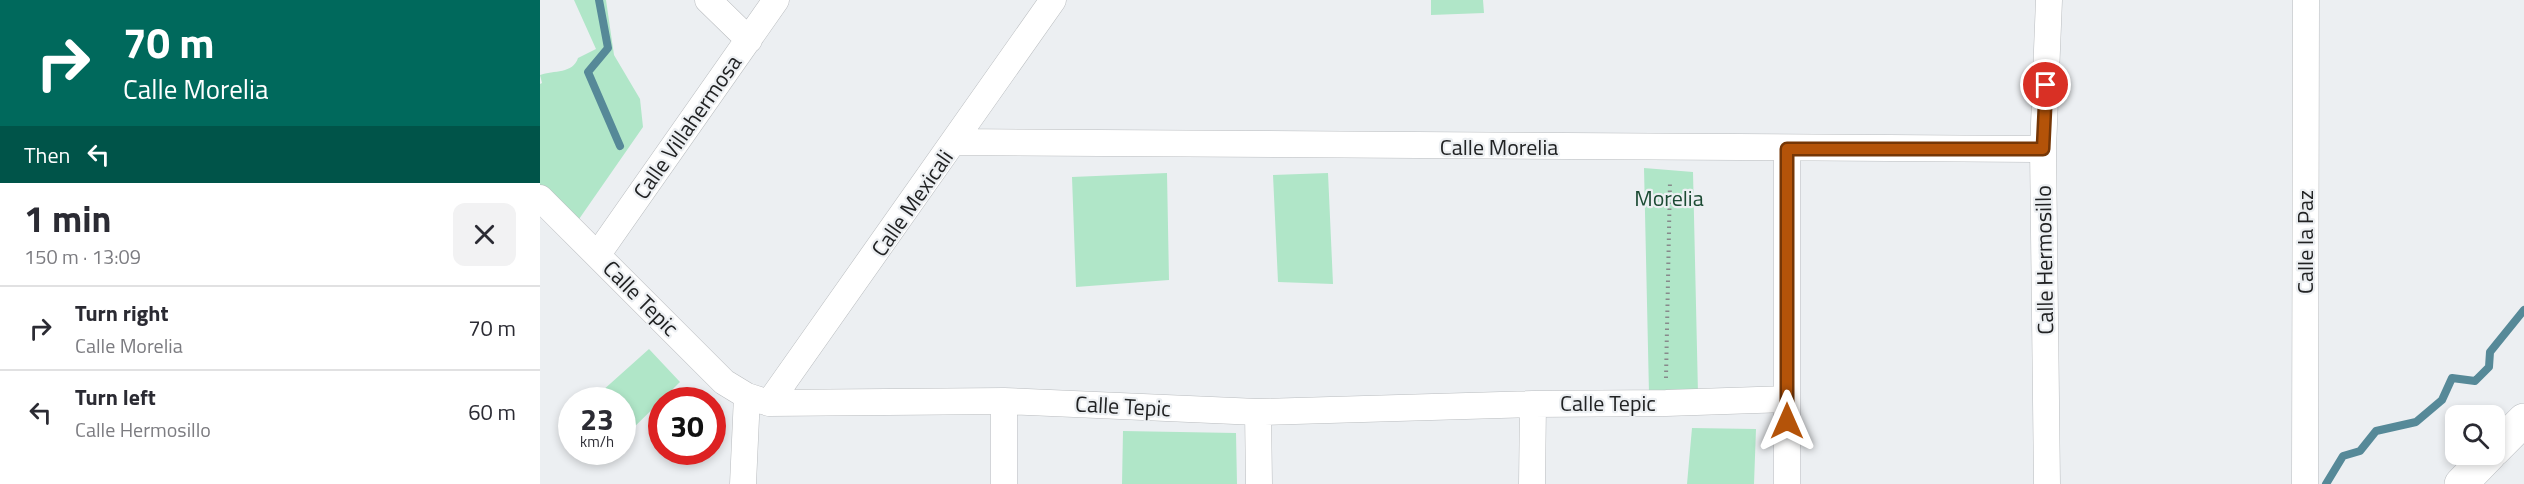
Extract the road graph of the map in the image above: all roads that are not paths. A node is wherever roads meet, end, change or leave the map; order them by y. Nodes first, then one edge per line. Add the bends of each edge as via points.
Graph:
1 (708, 0) edge
2 (776, 0) edge
3 (1053, 0) edge
4 (2049, 0) edge
5 (2306, 0) edge
6 (749, 40) junction
7 (955, 142) junction
8 (1787, 149) junction
9 (2043, 149) junction
10 (540, 198) edge
11 (598, 254) junction
12 (1787, 399) junction
13 (758, 400) junction
14 (1004, 401) junction
15 (1533, 404) junction
16 (1258, 412) junction
17 (2524, 420) edge
18 (2505, 439) edge
19 (2479, 465) edge
20 (2305, 480) edge
21 (743, 484) edge
22 (1004, 484) edge
23 (1259, 484) edge
24 (1532, 484) edge
25 (1787, 484) edge
26 (2047, 484) edge
27 (2461, 484) edge

1 - 6 street
2 - 6 street, Calle Villahermosa
3 - 7 street, Calle Mexicali
4 - 9 street, Calle Hermosillo
5 - 20 street, Calle la Paz
6 - 11 street, Calle Villahermosa
7 - 8 street, Calle Morelia
7 - 13 street, Calle Mexicali
8 - 9 street, Calle Morelia
8 - 12 street
9 - 26 street, Calle Hermosillo
10 - 11 street, Calle Tepic
11 - 13 street, Calle Tepic via 724,382
12 - 15 street, Calle Tepic
12 - 25 street
13 - 14 street, Calle Tepic
13 - 21 street
14 - 16 street, Calle Tepic
14 - 22 street
15 - 16 street, Calle Tepic
15 - 24 street
16 - 23 street
17 - 18 street
19 - 27 street

